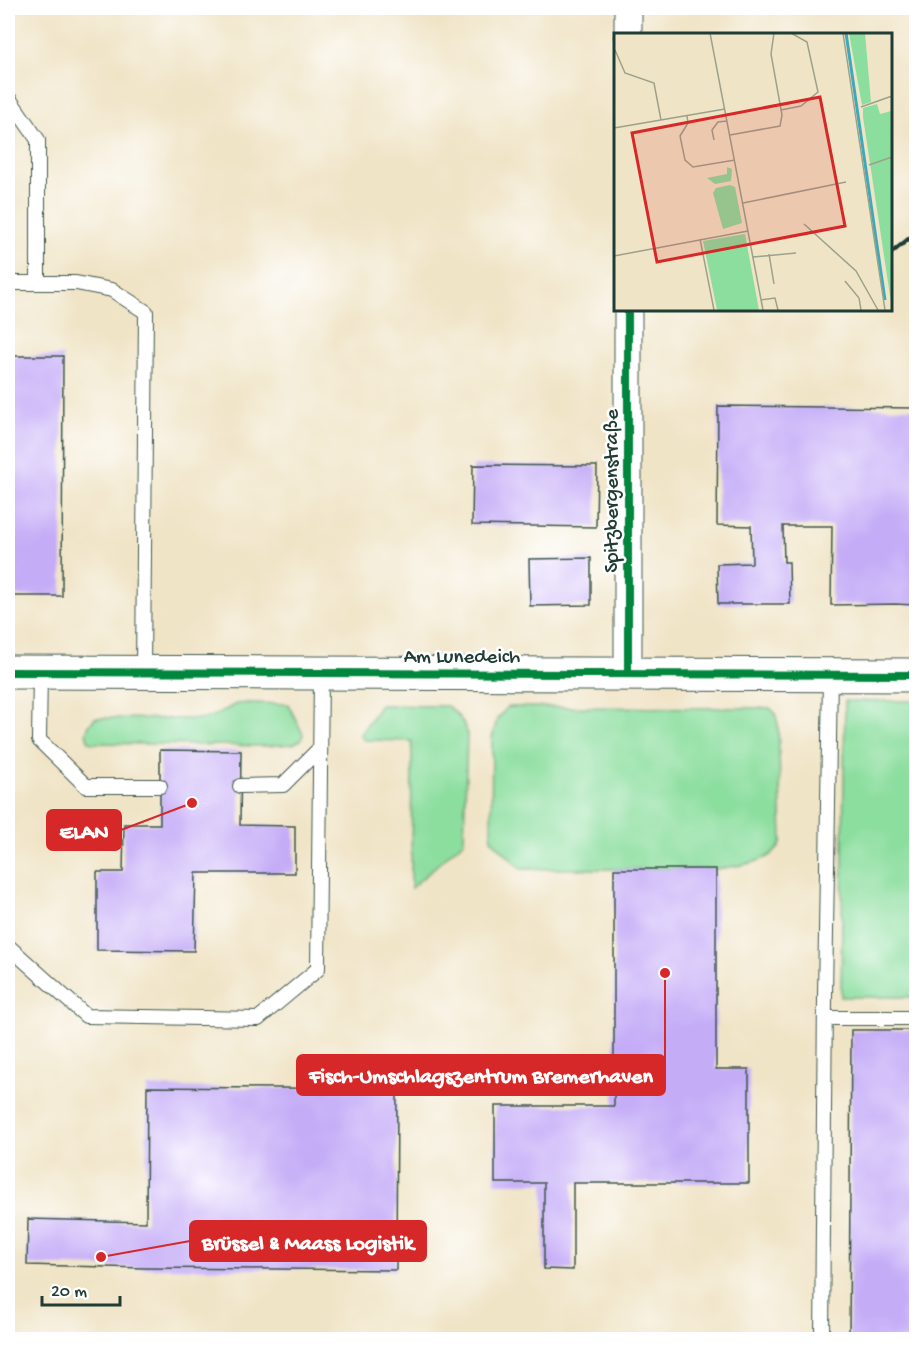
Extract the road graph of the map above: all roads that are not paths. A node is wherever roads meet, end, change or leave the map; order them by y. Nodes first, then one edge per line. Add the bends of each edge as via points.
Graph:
1 (628, 8) edge
2 (628, 33) edge
3 (8, 97) edge
4 (8, 283) edge
5 (39, 283) junction
6 (628, 310) edge
7 (8, 672) edge
8 (39, 672) junction
9 (143, 672) junction
10 (321, 673) junction
11 (628, 674) junction
12 (830, 675) junction
13 (916, 675) edge
14 (320, 748) junction
15 (160, 786) dead end
16 (240, 786) dead end
17 (8, 946) edge
18 (826, 1018) junction
19 (916, 1018) edge
20 (822, 1340) edge

1 - 2 street
3 - 5 lane via 38,140
4 - 5 lane
5 - 9 lane via 76,283 112,290 146,312
6 - 11 street, Spitzbergenstraße
7 - 8 street, Am Lunedeich
8 - 9 street, Am Lunedeich
8 - 15 lane via 39,740 86,786
9 - 10 street, Am Lunedeich
10 - 11 street, Am Lunedeich
10 - 14 lane
11 - 12 street, Am Lunedeich
12 - 13 street, Am Lunedeich
12 - 18 lane
14 - 16 lane via 282,785
14 - 17 lane via 318,969 258,1019 86,1016
18 - 19 lane
18 - 20 lane

